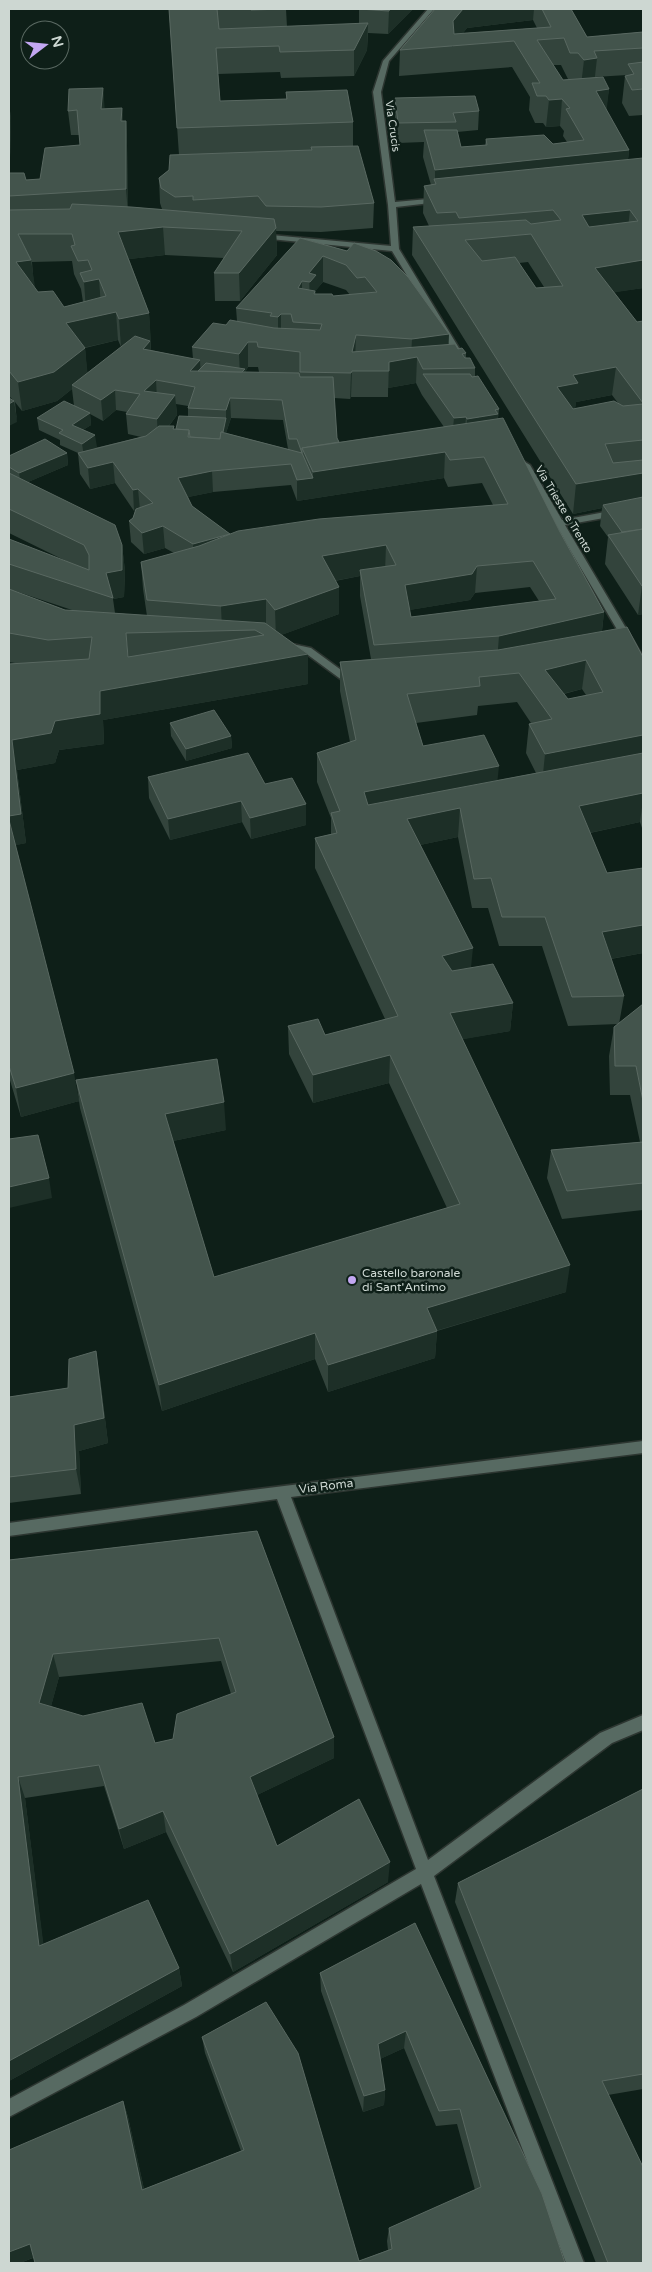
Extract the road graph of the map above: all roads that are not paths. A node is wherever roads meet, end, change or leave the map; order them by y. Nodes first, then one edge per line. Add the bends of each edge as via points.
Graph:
1 (431, 9) edge
2 (451, 199) edge
3 (392, 204) junction
4 (246, 235) edge
5 (395, 249) junction
6 (465, 365) edge
7 (520, 456) edge
8 (643, 508) edge
9 (559, 523) junction
10 (269, 642) edge
11 (643, 665) edge
12 (368, 680) edge
13 (643, 1447) edge
14 (282, 1492) junction
15 (9, 1529) edge
16 (643, 1722) edge
17 (425, 1873) junction
18 (9, 2108) edge
19 (575, 2263) edge

1 - 3 street, Via Crucis via 386,61 377,92
2 - 3 street
3 - 5 street
4 - 5 street
5 - 6 street
7 - 9 street, Via Trieste e Trento
8 - 9 street
9 - 11 street, Via Trieste e Trento via 627,645
10 - 12 street via 307,650 350,681
13 - 14 street, Via Roma
14 - 15 street, Via Roma
14 - 17 street
16 - 17 street via 606,1738
17 - 18 street via 190,2011
17 - 19 street

